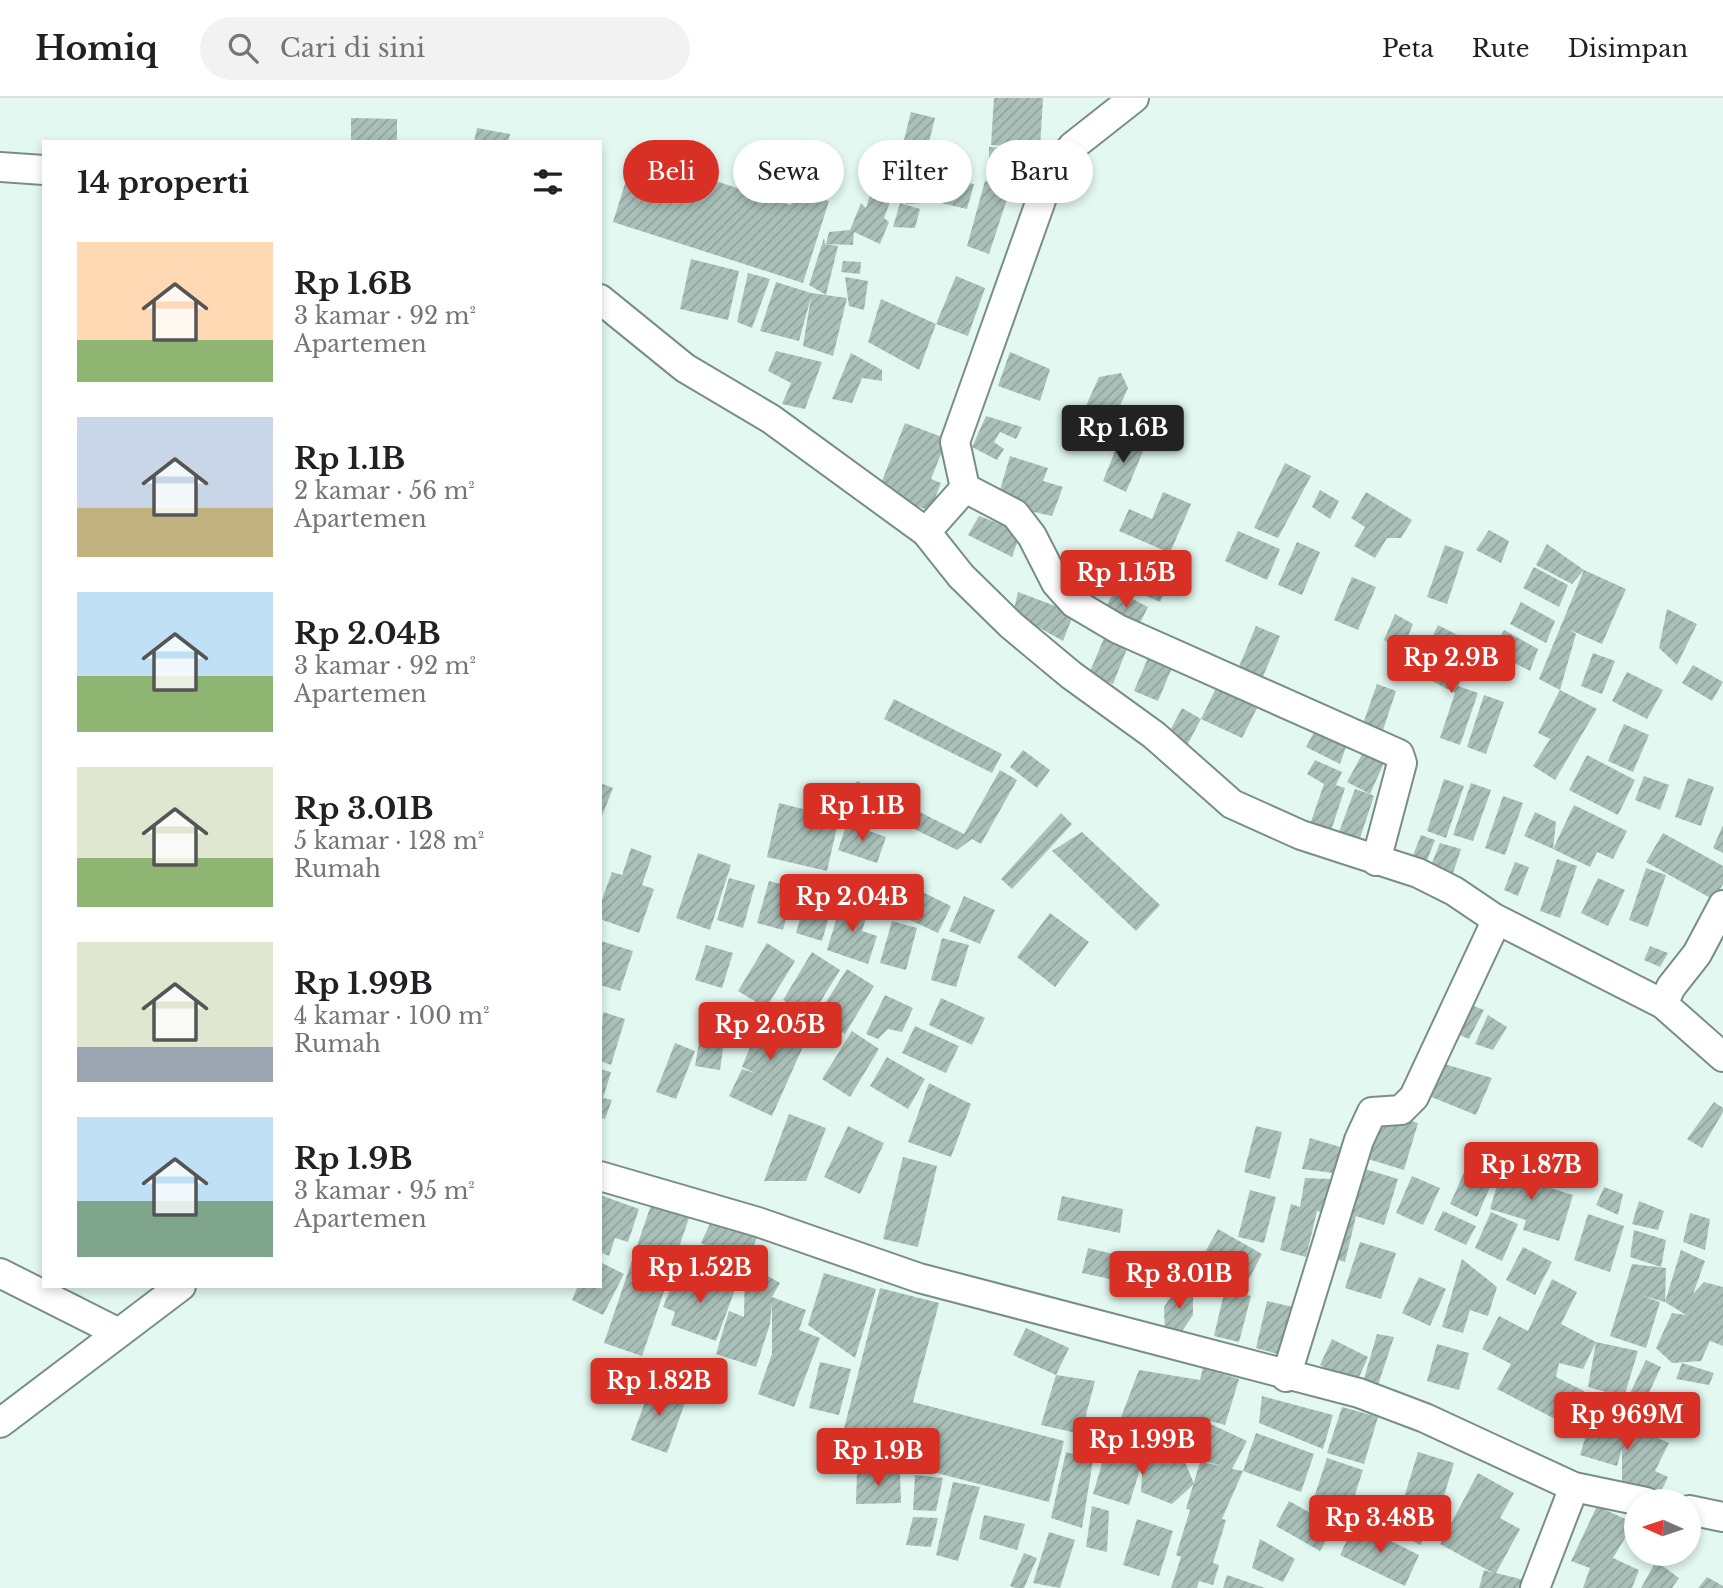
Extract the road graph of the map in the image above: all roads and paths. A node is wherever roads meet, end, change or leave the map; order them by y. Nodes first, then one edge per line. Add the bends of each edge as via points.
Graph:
1 (1134, 98) edge
2 (0, 167) edge
3 (42, 170) edge
4 (602, 301) edge
5 (965, 488) junction
6 (926, 532) junction
7 (1376, 861) junction
8 (1723, 905) edge
9 (1494, 918) junction
10 (1663, 1004) junction
11 (1723, 1057) edge
12 (602, 1177) edge
13 (0, 1273) edge
14 (178, 1288) edge
15 (119, 1333) junction
16 (1286, 1377) junction
17 (0, 1423) edge
18 (1574, 1487) junction
19 (1624, 1497) edge
20 (1701, 1512) edge
21 (1723, 1517) edge
22 (1535, 1588) edge

1 - 5 street via 1073,146 1050,175 955,442
2 - 3 street
4 - 6 street via 685,368 771,419
5 - 6 street
5 - 7 street via 1015,514 1032,536 1044,565 1074,603 1118,629 1399,754 1402,764
6 - 7 street via 961,576 1011,625 1154,735 1232,804
7 - 9 street via 1418,873
8 - 10 street
9 - 10 street
9 - 16 street via 1414,1097 1401,1110 1372,1112 1359,1140
10 - 11 street
12 - 16 street via 758,1222 919,1278
13 - 15 street
14 - 15 street
15 - 17 street
16 - 18 street via 1359,1394 1425,1418
18 - 19 street
18 - 22 street
20 - 21 street

